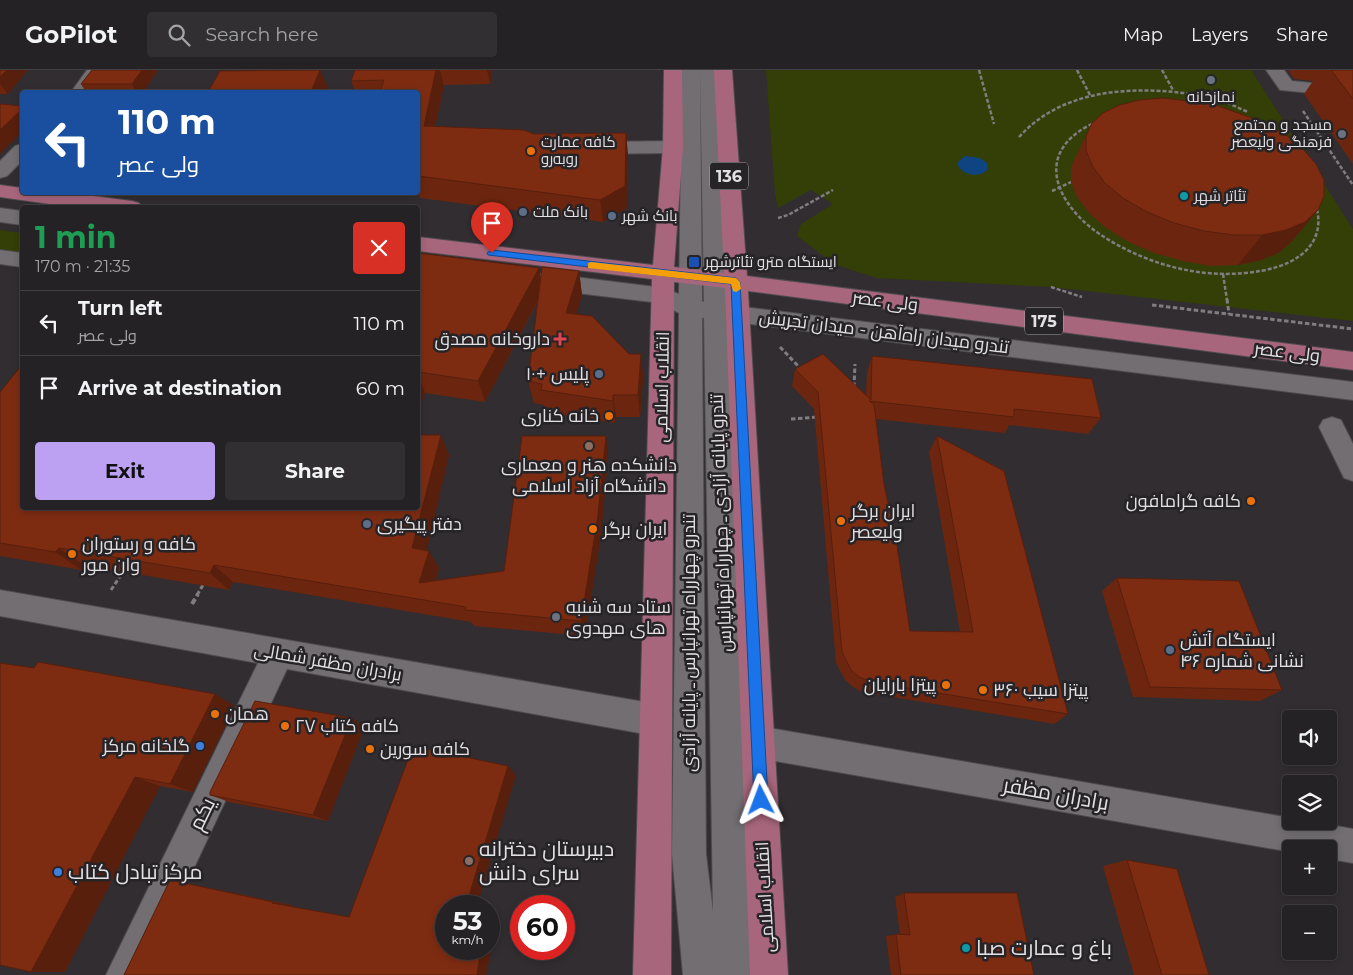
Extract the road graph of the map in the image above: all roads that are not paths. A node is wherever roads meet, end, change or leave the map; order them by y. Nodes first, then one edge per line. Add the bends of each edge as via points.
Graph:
1 (96, 70) edge
2 (673, 70) edge
3 (691, 70) edge
4 (709, 70) edge
5 (723, 70) edge
6 (1275, 70) edge
7 (81, 90) edge
8 (1353, 92) edge
9 (673, 147) junction
10 (567, 148) edge
11 (20, 152) edge
12 (0, 172) edge
13 (0, 191) edge
14 (20, 194) edge
15 (31, 195) edge
16 (109, 205) edge
17 (0, 215) edge
18 (20, 218) edge
19 (420, 244) edge
20 (0, 257) edge
21 (20, 260) edge
22 (690, 277) junction
23 (523, 279) edge
24 (725, 281) junction
25 (694, 300) junction
26 (1353, 361) edge
27 (1353, 391) edge
28 (1332, 428) dead end
29 (1353, 470) edge
30 (0, 603) edge
31 (279, 653) junction
32 (656, 720) junction
33 (758, 742) junction
34 (1353, 846) edge
35 (125, 975) edge
36 (652, 975) edge
37 (702, 975) edge
38 (733, 975) edge
39 (769, 975) edge

1 - 7 street
2 - 9 main road, انقلاب اسلامی / 136
3 - 22 street, تندرو چهارراه تهرانپارس ـ پایانه آزادی
4 - 24 street
5 - 24 main road, انقلاب اسلامی / 136
6 - 8 street via 1286,86
9 - 10 street
9 - 25 main road, انقلاب اسلامی / 136
11 - 12 street
13 - 14 main road
15 - 16 main road
17 - 18 street
19 - 25 main road, ولی عصر / 175
20 - 21 street
22 - 24 main road, ولی عصر / 175
22 - 25 street, تندرو چهارراه تهرانپارس ـ پایانه آزادی
22 - 25 main road, ولی عصر / 175
23 - 25 street, تندرو میدان راه‌آهن - میدان تجریش
24 - 25 main road, انقلاب اسلامی / 136
24 - 26 main road, ولی عصر / 175
25 - 27 street, تندرو میدان راه‌آهن - میدان تجریش
25 - 32 main road, انقلاب اسلامی / 136
25 - 33 main road, انقلاب اسلامی / 136
25 - 37 street, تندرو چهارراه تهرانپارس ـ پایانه آزادی via 689,854
25 - 38 street, تندرو پایانه آزادی ـ چهارراه تهرانپارس
28 - 29 street
30 - 31 street, برادران مظفر شمالی
31 - 32 street, برادران مظفر شمالی
31 - 35 street, یکم
32 - 36 main road, انقلاب اسلامی / 136
33 - 34 street, برادران مظفر
33 - 39 main road, انقلاب اسلامی / 136

